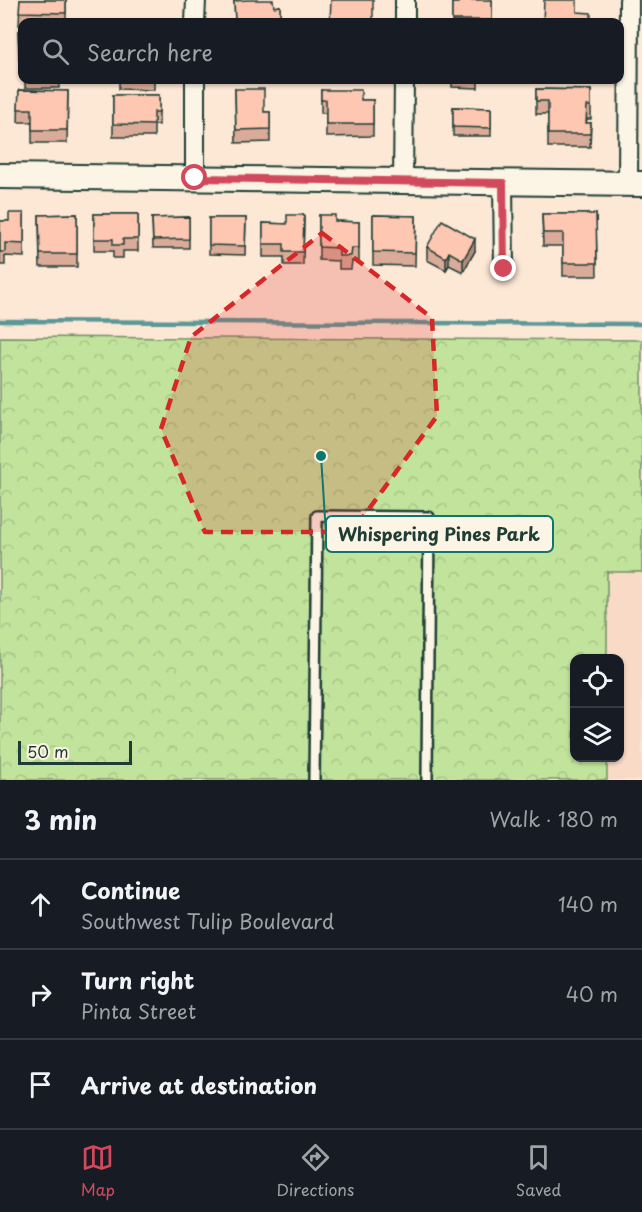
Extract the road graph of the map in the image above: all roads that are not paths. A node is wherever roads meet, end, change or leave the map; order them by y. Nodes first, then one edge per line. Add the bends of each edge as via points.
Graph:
1 (196, 0) edge
2 (405, 0) edge
3 (628, 0) edge
4 (195, 18) edge
5 (405, 18) edge
6 (195, 84) edge
7 (404, 84) edge
8 (0, 176) edge
9 (195, 178) junction
10 (403, 182) junction
11 (503, 183) junction
12 (635, 184) edge
13 (504, 269) dead end
14 (314, 780) edge
15 (427, 780) edge

1 - 4 street
2 - 5 street
3 - 12 street
6 - 9 street
7 - 10 street
8 - 9 street
9 - 10 street
10 - 11 street
11 - 12 street
11 - 13 street
14 - 15 lane via 317,516 328,516 429,517

